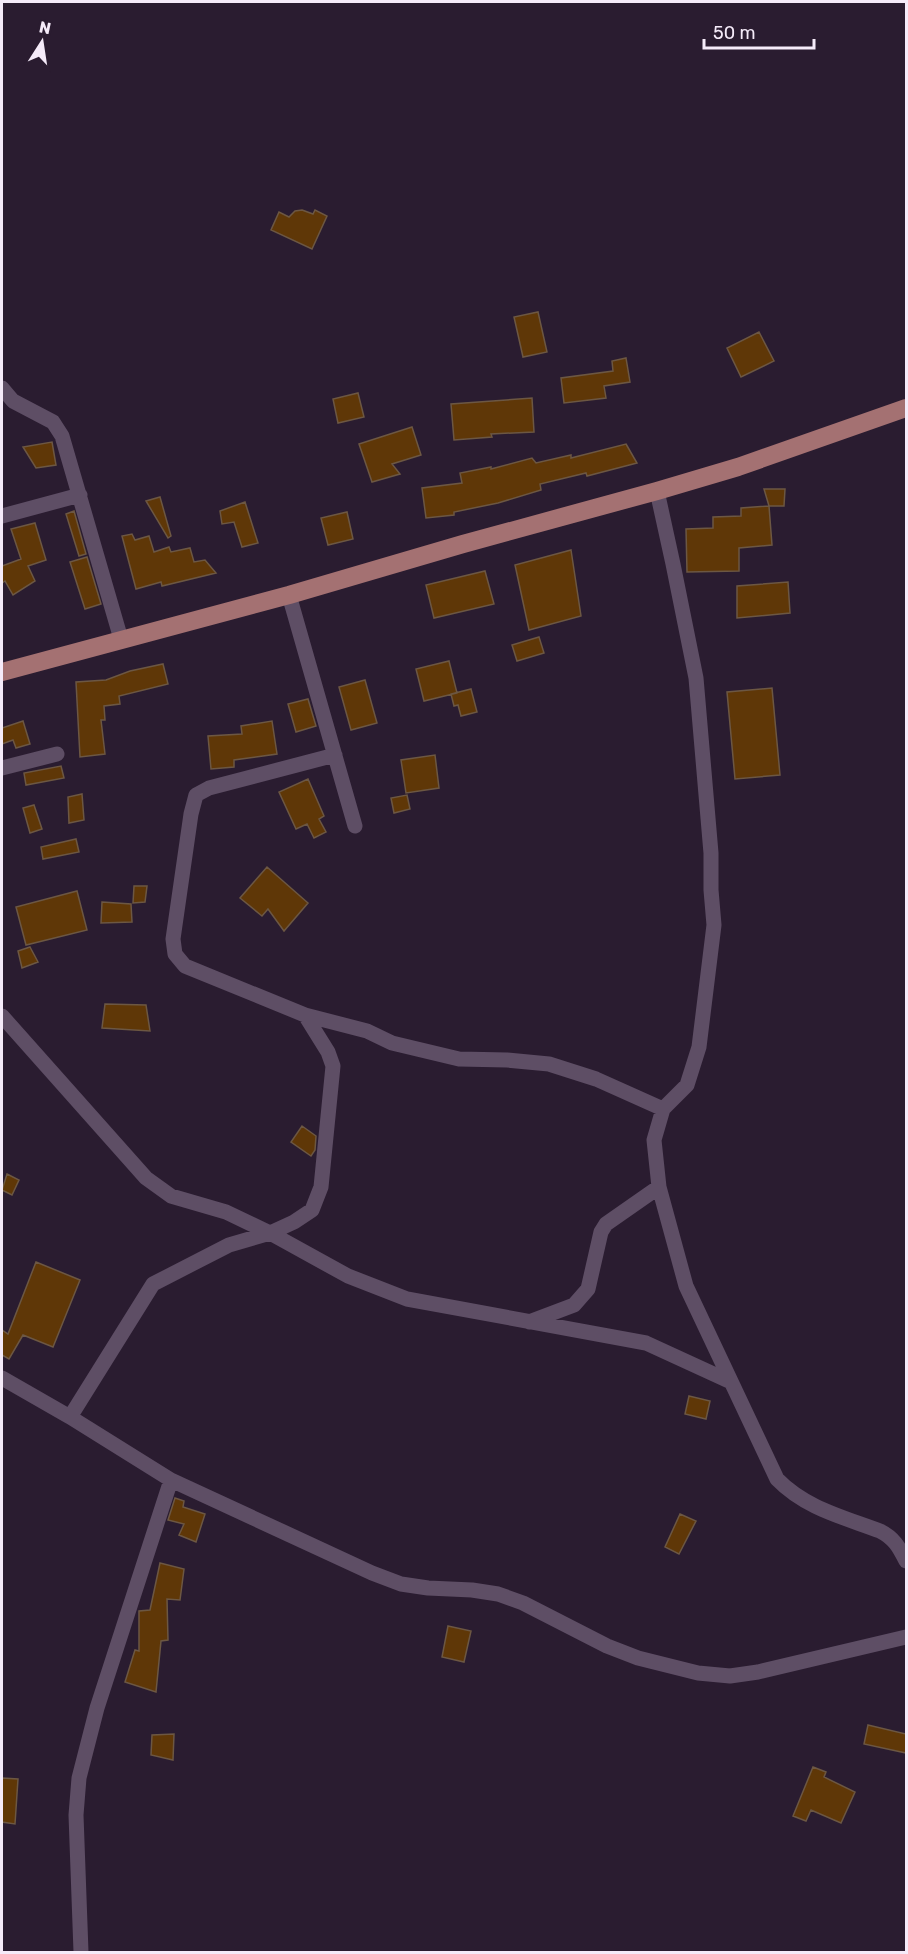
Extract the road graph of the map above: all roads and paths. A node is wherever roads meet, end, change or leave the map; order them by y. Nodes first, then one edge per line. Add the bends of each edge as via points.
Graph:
1 (2, 388) edge
2 (906, 408) edge
3 (657, 491) junction
4 (80, 495) junction
5 (2, 516) edge
6 (289, 595) junction
7 (121, 639) junction
8 (2, 672) edge
9 (57, 754) dead end
10 (335, 755) junction
11 (2, 768) edge
12 (355, 826) dead end
13 (305, 1015) junction
14 (2, 1016) edge
15 (663, 1109) junction
16 (659, 1187) junction
17 (270, 1233) junction
18 (529, 1322) junction
19 (2, 1378) edge
20 (731, 1383) junction
21 (70, 1417) junction
22 (171, 1480) junction
23 (906, 1561) edge
24 (906, 1636) edge
25 (81, 1953) edge

1 - 4 street via 13,401 53,422 62,436
2 - 3 main road
3 - 6 main road
3 - 15 street via 696,678 714,925 699,1047 687,1085
4 - 5 street
4 - 7 street
6 - 7 main road
6 - 10 street
7 - 8 main road
9 - 11 street
10 - 12 street
10 - 13 street via 209,788 196,795 173,939 175,954 185,966
13 - 15 street via 367,1030 392,1043 459,1059 549,1064 596,1079
13 - 17 street via 333,1066 321,1187 312,1209
14 - 17 street via 146,1178 171,1196 226,1212
15 - 16 street via 654,1140
16 - 18 street via 606,1224 588,1289 574,1305
16 - 20 street via 686,1286
17 - 18 street via 348,1276 407,1299
17 - 21 street via 229,1245 153,1284
18 - 20 street via 646,1343
19 - 21 street
20 - 23 street via 777,1479 808,1503 891,1537
21 - 22 street
22 - 24 street via 401,1584 498,1594 607,1646 698,1673 730,1676 758,1672
22 - 25 street via 97,1708 79,1778 76,1815

